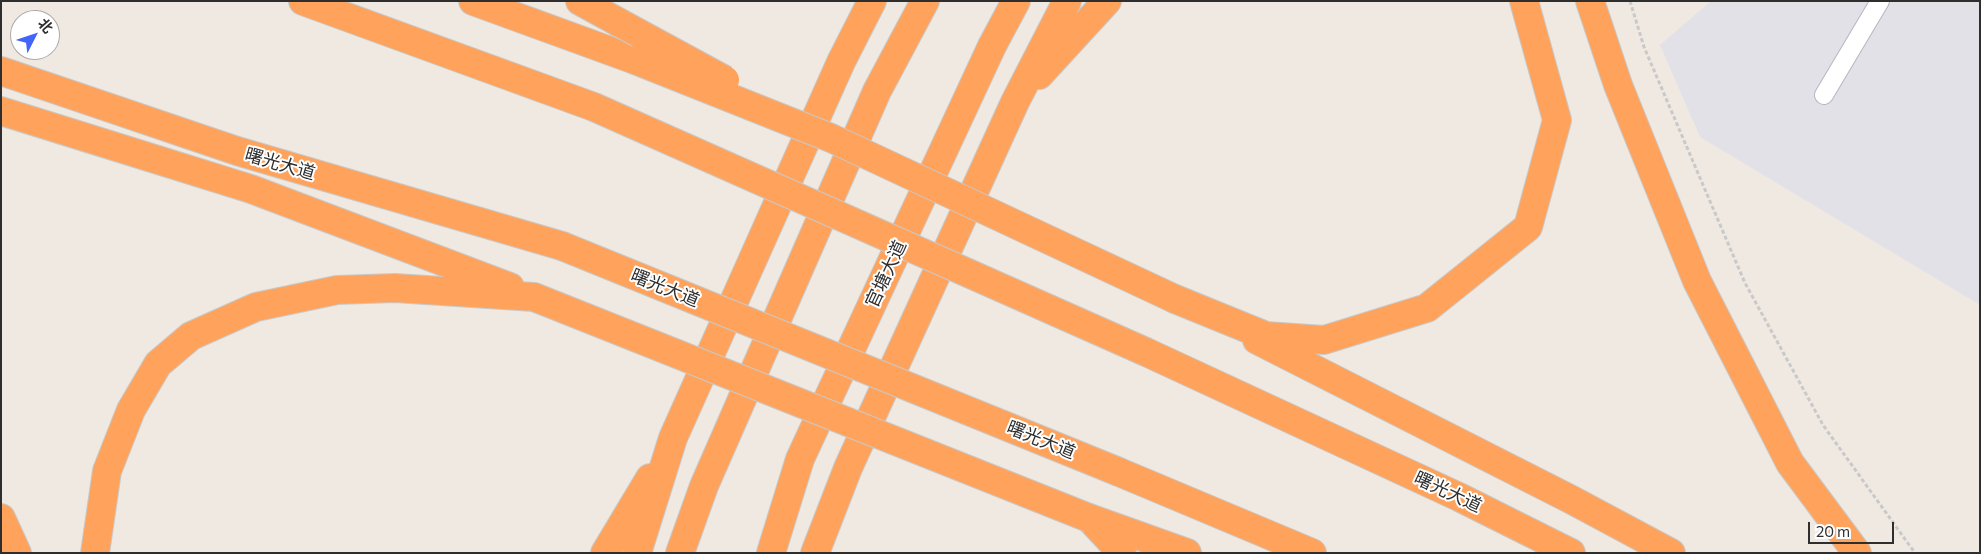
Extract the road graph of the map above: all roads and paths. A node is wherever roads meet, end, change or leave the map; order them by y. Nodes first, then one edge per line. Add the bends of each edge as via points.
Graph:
1 (303, 1) edge
2 (473, 1) edge
3 (580, 1) edge
4 (872, 1) edge
5 (925, 1) edge
6 (1016, 1) edge
7 (1066, 1) edge
8 (1107, 1) edge
9 (1524, 1) edge
10 (1590, 1) edge
11 (1630, 1) edge
12 (1880, 1) edge
13 (1, 71) edge
14 (1824, 95) dead end
15 (1015, 102) junction
16 (1, 111) edge
17 (831, 138) junction
18 (534, 297) junction
19 (1175, 299) junction
20 (674, 438) junction
21 (1, 518) edge
22 (1089, 518) junction
23 (17, 553) edge
24 (95, 553) edge
25 (605, 553) edge
26 (637, 553) edge
27 (680, 553) edge
28 (771, 553) edge
29 (815, 553) edge
30 (1122, 553) edge
31 (1187, 553) edge
32 (1312, 553) edge
33 (1572, 553) edge
34 (1670, 553) edge
35 (1857, 553) edge
36 (1915, 553) edge

1 - 33 highway, 曙光大道, bridge via 594,107 1146,352
2 - 17 highway, bridge via 635,60
3 - 17 highway, bridge
4 - 20 highway via 841,62
5 - 27 highway via 869,109 704,486
6 - 28 highway, 官塘大道 via 800,459
7 - 15 highway
8 - 15 highway
9 - 19 highway via 1557,120 1528,228 1427,308 1324,340 1266,336
10 - 35 highway via 1618,85 1697,282 1790,463
11 - 36 path via 1644,47 1745,283 1823,425
12 - 14 lane
13 - 32 highway, 曙光大道, bridge via 237,151 562,246
15 - 29 highway via 848,468
16 - 18 highway via 251,189
17 - 19 highway, bridge
18 - 22 highway, bridge
18 - 24 highway via 395,288 337,290 256,307 190,336 158,364 131,410 107,472
19 - 34 highway
20 - 25 highway
20 - 26 highway
21 - 23 highway
22 - 30 highway
22 - 31 highway

